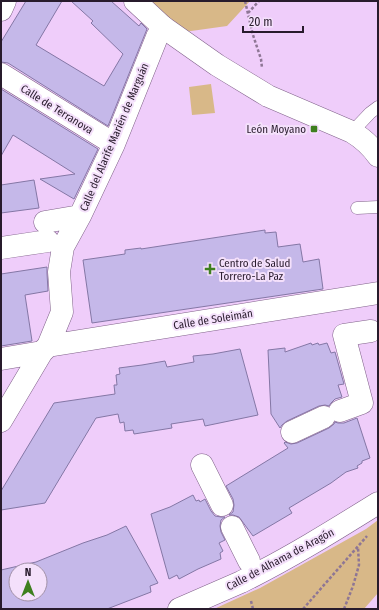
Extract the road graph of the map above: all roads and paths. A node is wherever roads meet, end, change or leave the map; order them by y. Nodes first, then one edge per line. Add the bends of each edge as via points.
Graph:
1 (5, 1) edge
2 (135, 1) edge
3 (245, 1) edge
4 (259, 1) edge
5 (1, 10) edge
6 (248, 13) junction
7 (163, 27) junction
8 (1, 74) edge
9 (268, 96) junction
10 (378, 107) edge
11 (352, 132) junction
12 (114, 144) junction
13 (378, 156) edge
14 (378, 207) edge
15 (357, 208) dead end
16 (80, 216) junction
17 (1, 248) edge
18 (378, 292) edge
19 (371, 331) dead end
20 (45, 349) junction
21 (1, 359) edge
22 (1, 421) edge
23 (292, 432) dead end
24 (202, 465) dead end
25 (378, 503) edge
26 (222, 505) dead end
27 (232, 527) dead end
28 (370, 532) dead end
29 (358, 546) junction
30 (249, 561) dead end
31 (179, 609) edge
32 (303, 609) edge
33 (344, 609) edge

1 - 5 street
2 - 7 street
3 - 6 path
4 - 6 path
6 - 9 path
7 - 9 street via 217,65
7 - 12 street, Calle del Alarife Marién de Marguán
8 - 12 street, Calle de Terranova
9 - 11 street
10 - 11 lane
11 - 13 street
12 - 16 street, Calle del Alarife Marién de Marguán
14 - 15 lane
16 - 17 street
16 - 20 street, Calle del Alarife Marién de Marguán via 63,247 59,272 62,312
18 - 20 street, Calle de Soleimán
19 - 23 street via 344,335 362,403
20 - 21 street, Calle de Soleimán
20 - 22 street, Calle del Alarife Marién de Marguán
24 - 26 street
25 - 31 street, Calle de Alhama de Aragón via 241,582
27 - 30 street
28 - 29 path
29 - 32 path
29 - 33 path via 359,565

